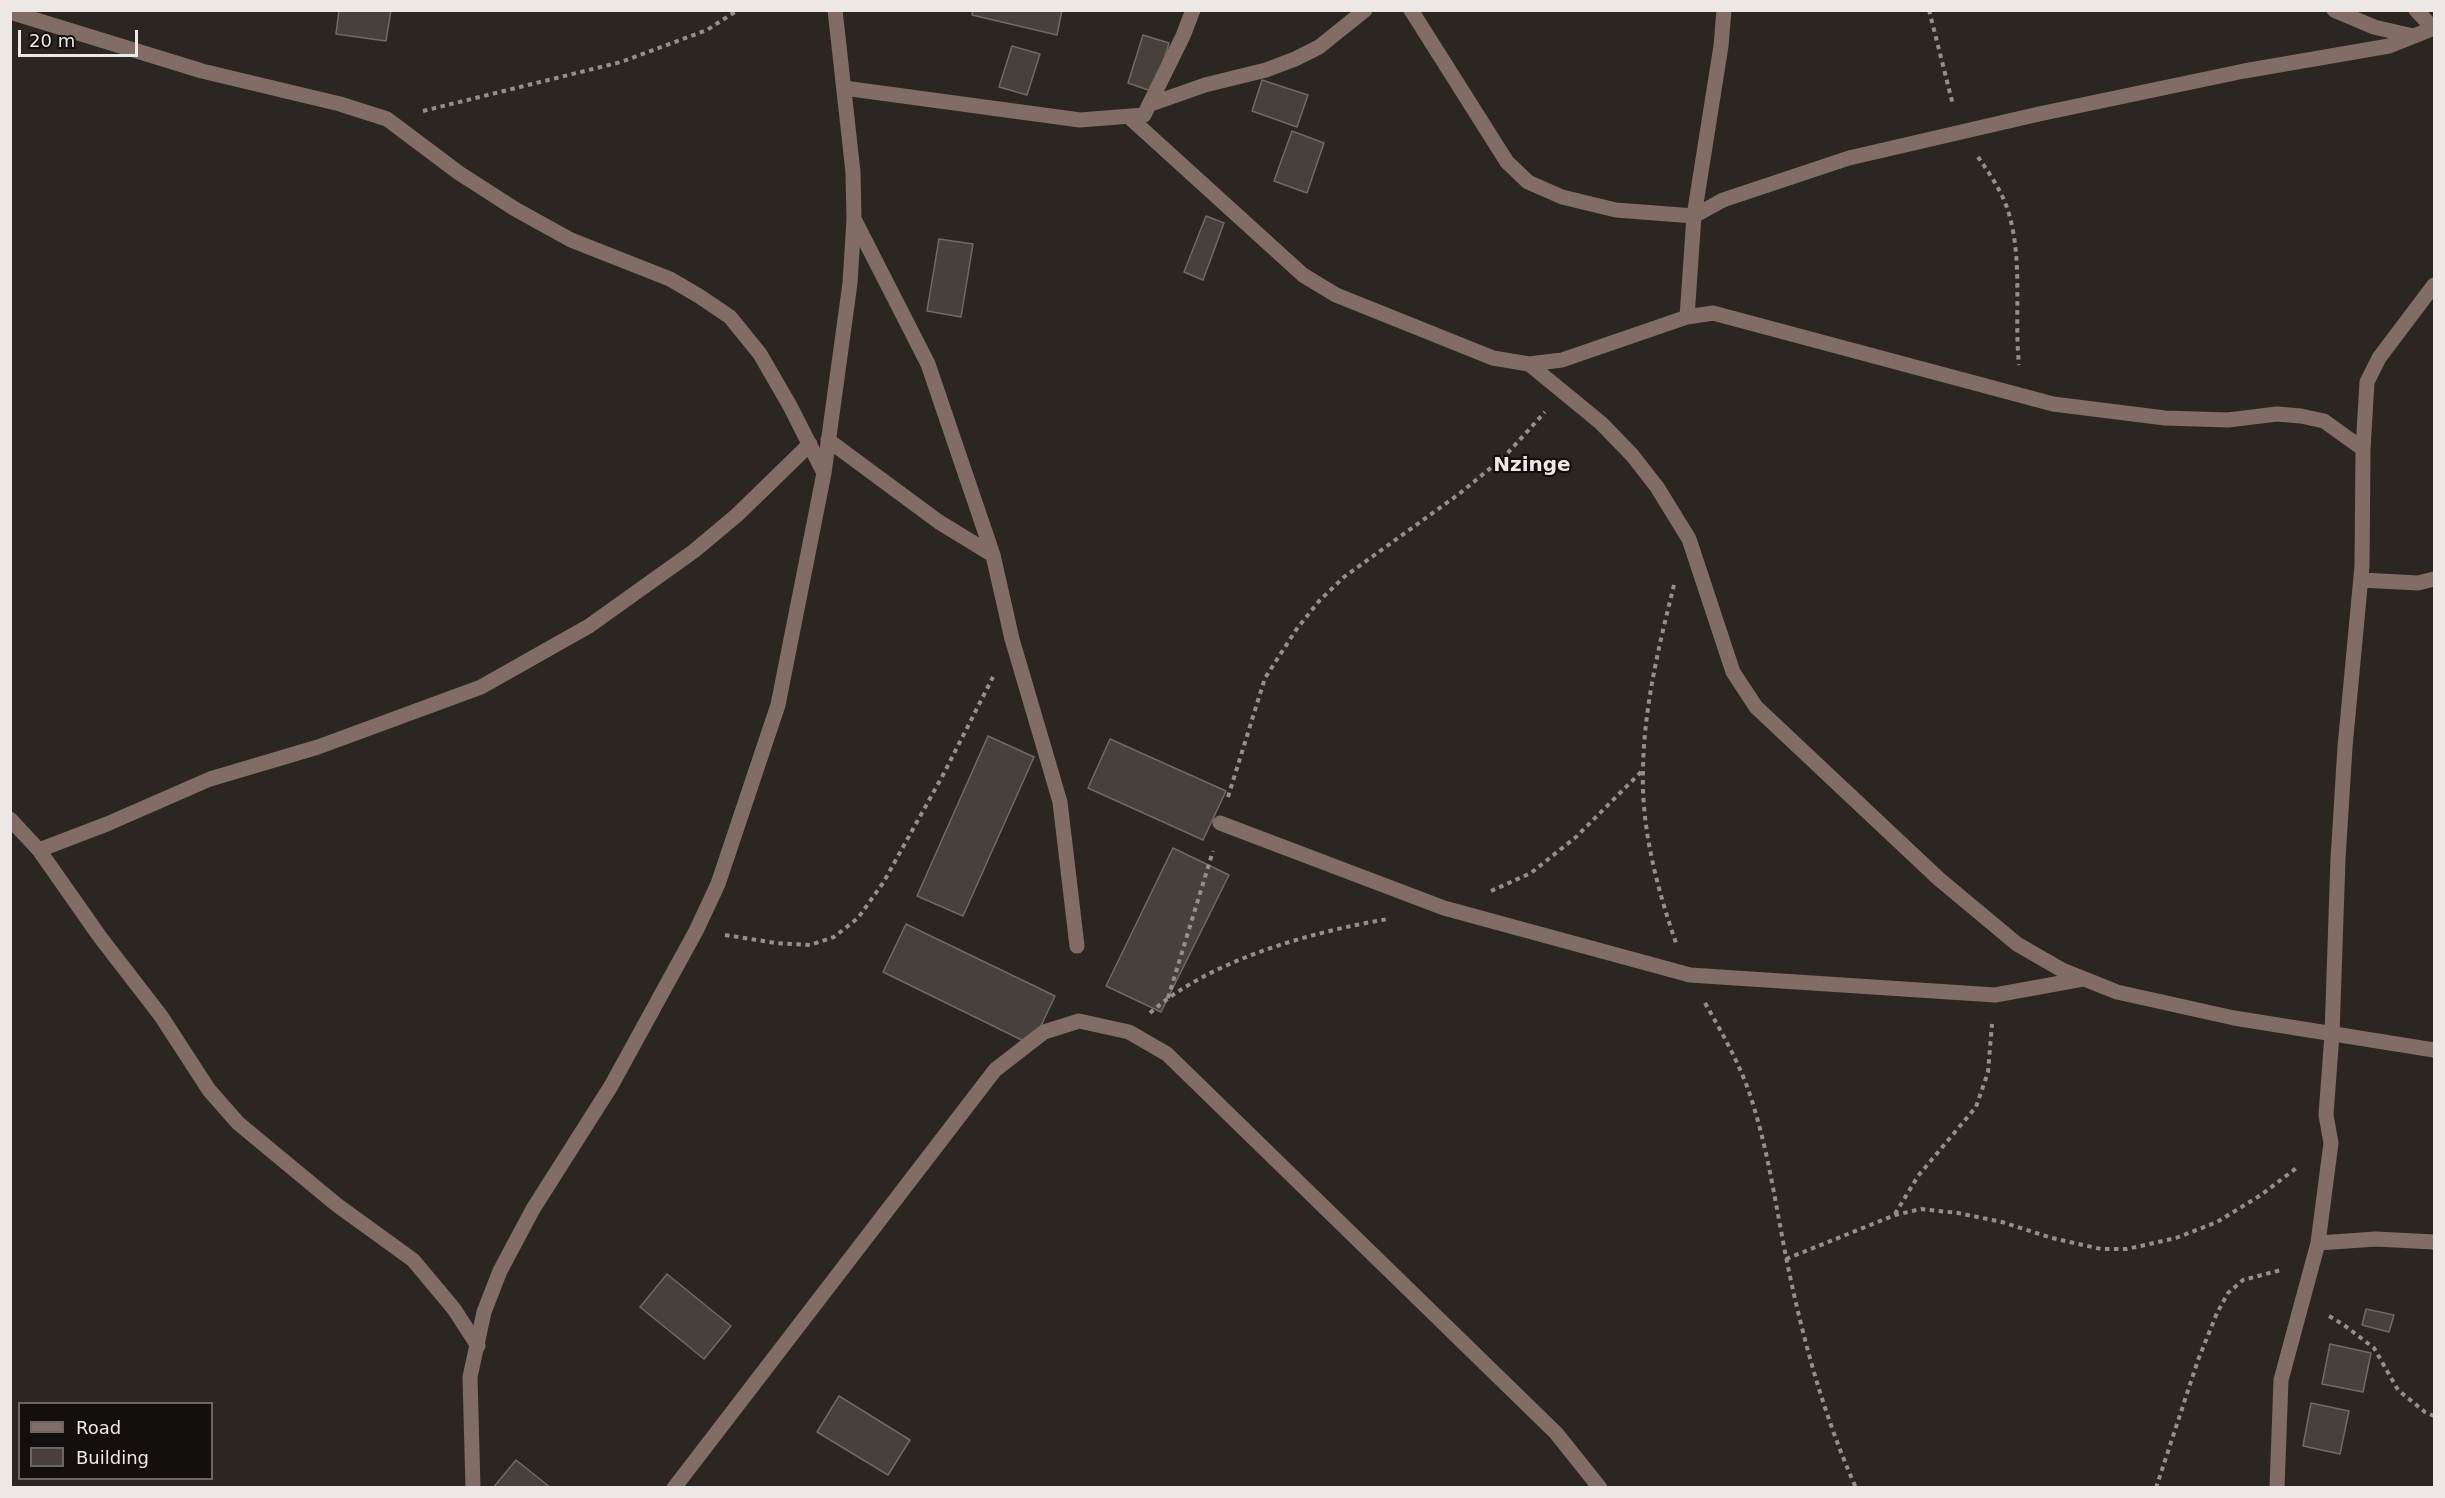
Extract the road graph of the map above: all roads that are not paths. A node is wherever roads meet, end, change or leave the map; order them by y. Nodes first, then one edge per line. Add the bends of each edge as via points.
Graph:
1 (835, 10) edge
2 (1193, 10) edge
3 (1365, 10) edge
4 (1411, 10) edge
5 (1724, 10) edge
6 (2334, 10) edge
7 (2416, 10) edge
8 (10, 12) edge
9 (2434, 30) edge
10 (2414, 36) junction
11 (844, 88) junction
12 (1150, 104) junction
13 (1129, 117) junction
14 (1694, 216) junction
15 (854, 219) junction
16 (2434, 285) edge
17 (1687, 316) junction
18 (1529, 364) junction
19 (828, 440) junction
20 (810, 444) junction
21 (2363, 449) junction
22 (824, 473) junction
23 (993, 555) junction
24 (2434, 579) edge
25 (2361, 580) junction
26 (10, 819) edge
27 (1221, 823) road end
28 (39, 850) junction
29 (1077, 946) dead end
30 (2083, 979) junction
31 (2332, 1034) junction
32 (2434, 1050) edge
33 (2434, 1242) edge
34 (2318, 1243) junction
35 (478, 1346) junction
36 (473, 1488) edge
37 (674, 1488) edge
38 (1600, 1488) edge
39 (2277, 1488) edge

1 - 11 street
2 - 12 street
3 - 12 street via 1319,47 1295,59
4 - 14 street via 1507,162 1528,183 1562,197 1616,210
5 - 14 street
6 - 10 street via 2374,27
7 - 9 street
8 - 20 street via 202,71 387,119 515,209 571,240 670,279 730,317 760,354
9 - 10 street
10 - 14 street via 2390,46 2234,73 1849,158 1723,200
11 - 13 street via 1080,120
11 - 15 street
12 - 13 street via 1144,115
13 - 18 street via 1303,275 1336,295 1493,358
14 - 17 street
15 - 19 street via 850,283
15 - 23 street via 928,364
16 - 21 street via 2379,358 2367,382
17 - 18 street via 1562,360
17 - 21 street via 1713,313 2072,407 2165,418 2301,416 2324,422
18 - 30 street via 1601,423 1657,487 1689,539 1733,672 1756,707 1980,916 2017,944
19 - 22 street
19 - 23 street via 939,522
20 - 22 street
20 - 28 street via 694,551 589,626 481,687 318,747 210,778
21 - 25 street
22 - 35 street via 778,705 718,884 696,932 611,1086 533,1209 500,1270 484,1312
23 - 29 street via 1012,639 1060,802
24 - 25 street via 2418,583
25 - 31 street via 2345,747
26 - 28 street
27 - 30 street via 1444,908 1690,975 1995,995
28 - 35 street via 99,937 161,1016 209,1090 238,1123 337,1205 413,1260 454,1309
30 - 31 street via 2171,1005
31 - 32 street
31 - 34 street via 2326,1115 2331,1143
33 - 34 street via 2376,1239
34 - 39 street via 2281,1380
35 - 36 street via 470,1377
37 - 38 street via 995,1070 1044,1032 1079,1021 1129,1032 1167,1054 1556,1433

